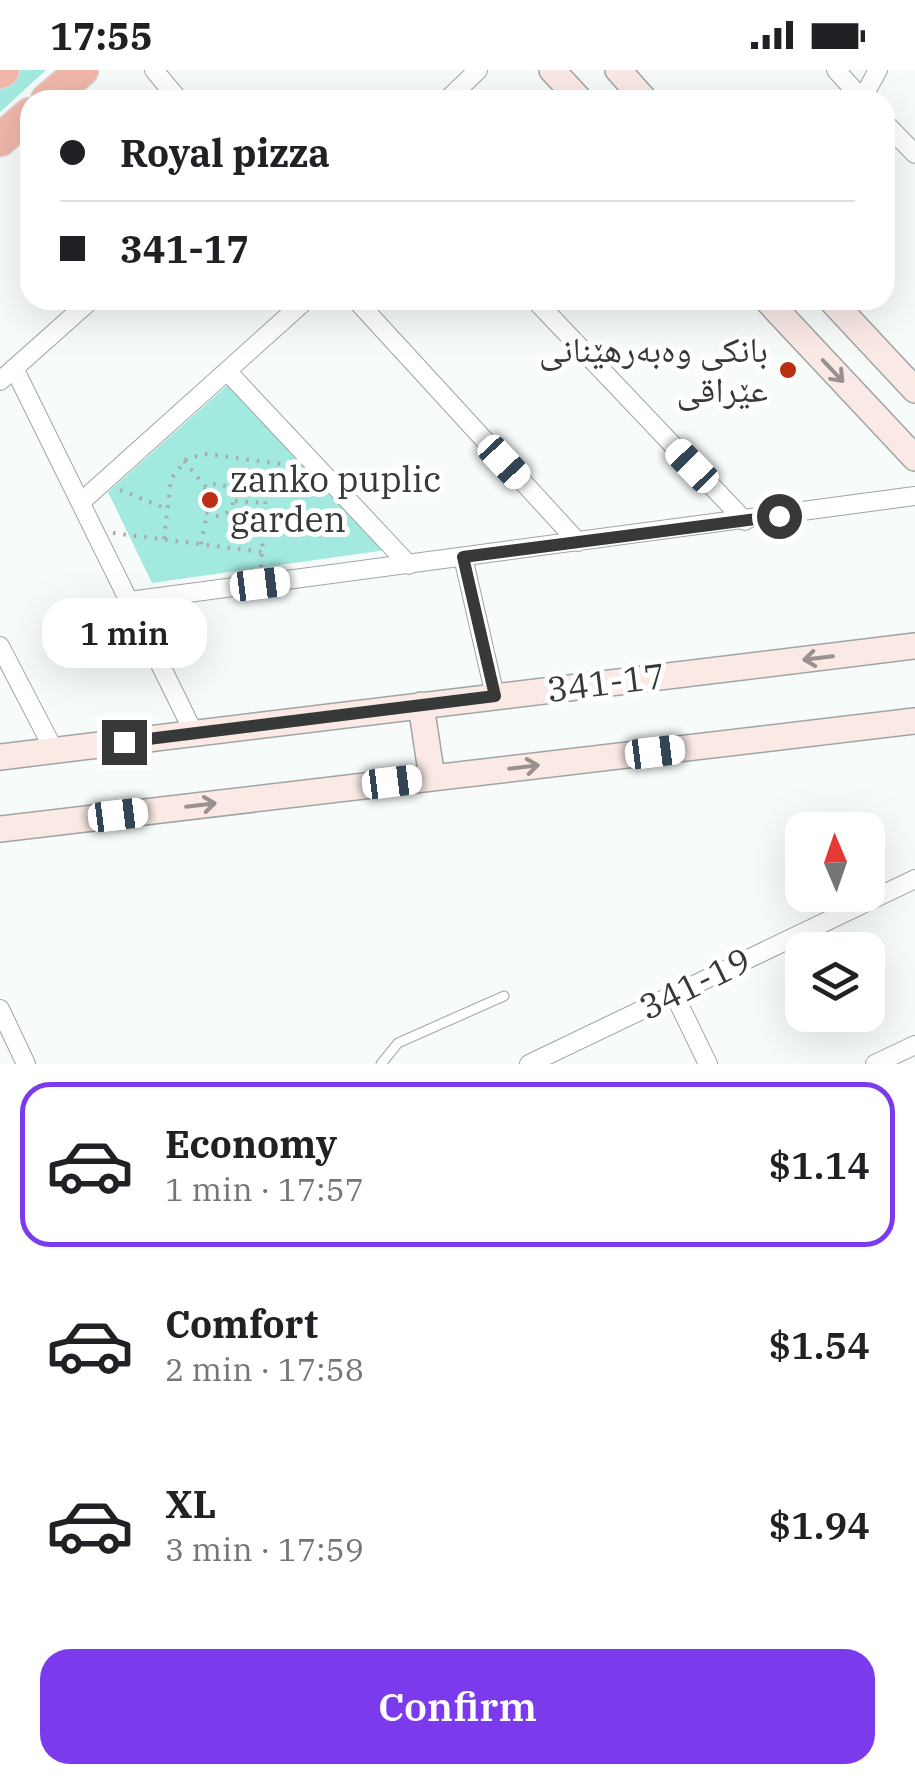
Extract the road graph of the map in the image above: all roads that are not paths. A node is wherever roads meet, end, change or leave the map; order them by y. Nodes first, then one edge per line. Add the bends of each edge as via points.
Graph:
1 (82, 70) edge
2 (154, 70) edge
3 (478, 70) edge
4 (552, 70) edge
5 (618, 70) edge
6 (836, 70) edge
7 (59, 90) edge
8 (171, 90) edge
9 (458, 90) edge
10 (571, 90) edge
11 (637, 90) edge
12 (854, 90) edge
13 (20, 123) edge
14 (895, 133) edge
15 (0, 140) edge
16 (915, 154) edge
17 (80, 310) edge
18 (295, 310) edge
19 (365, 310) edge
20 (545, 310) edge
21 (776, 310) edge
22 (840, 310) edge
23 (227, 371) junction
24 (7, 374) edge
25 (915, 390) edge
26 (915, 458) edge
27 (915, 496) edge
28 (80, 502) junction
29 (745, 521) junction
30 (578, 542) junction
31 (463, 557) junction
32 (409, 564) junction
33 (130, 601) junction
34 (0, 646) edge
35 (915, 646) edge
36 (495, 696) junction
37 (421, 705) junction
38 (915, 721) edge
39 (194, 733) junction
40 (54, 750) junction
41 (0, 757) edge
42 (432, 778) junction
43 (0, 829) edge
44 (915, 879) edge
45 (674, 994) junction
46 (504, 996) dead end
47 (0, 1010) edge
48 (915, 1044) edge
49 (542, 1061) edge
50 (26, 1064) edge
51 (380, 1064) edge
52 (708, 1064) edge
53 (875, 1064) edge

1 - 7 highway
2 - 8 street
3 - 9 street
4 - 10 street
5 - 11 street
6 - 12 street
13 - 15 highway
14 - 16 street
17 - 24 street
18 - 23 street
19 - 30 street
20 - 29 street
21 -> 26 street
22 - 25 street
23 - 28 street
23 - 32 street
24 - 28 street
27 - 29 street
28 - 33 street
29 - 30 street
30 - 31 street
31 - 32 street
31 - 36 street
32 - 33 street
33 - 39 street
34 - 40 street
35 -> 36 street, 341-17
36 - 37 street, 341-17
37 - 39 street, 341-17
37 - 42 street
42 -> 38 street
39 - 40 street, 341-17
40 - 41 street, 341-17
43 -> 42 street
44 - 45 street, 341-19
45 - 49 street, 341-19
45 - 52 street
46 - 51 lane via 398,1044
47 - 50 street
48 - 53 street

